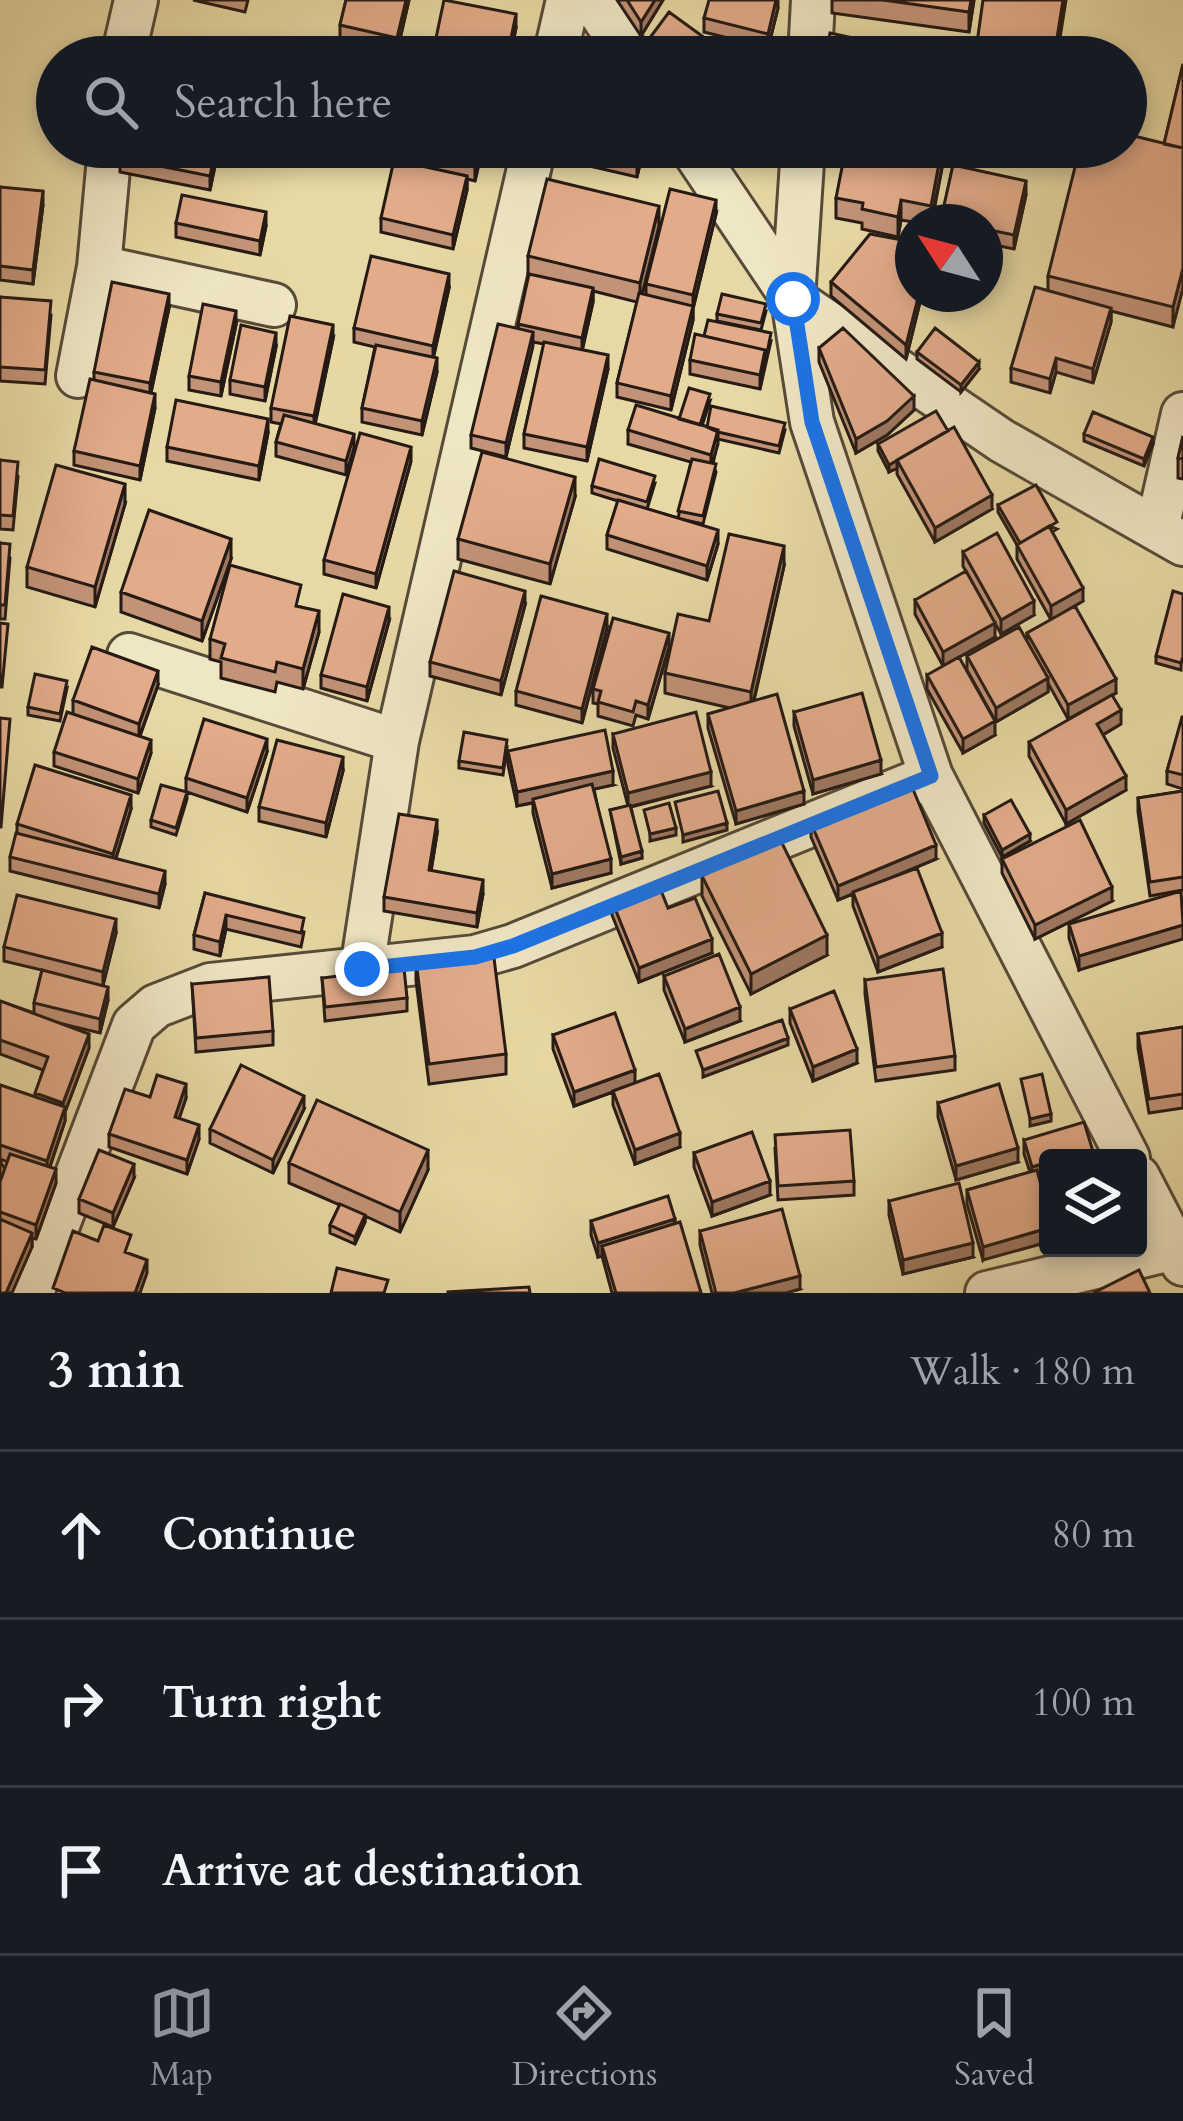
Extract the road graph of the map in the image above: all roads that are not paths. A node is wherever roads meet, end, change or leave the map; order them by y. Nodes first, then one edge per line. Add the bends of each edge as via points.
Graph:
1 (136, 0) edge
2 (568, 0) edge
3 (592, 0) edge
4 (813, 0) edge
5 (128, 36) edge
6 (560, 36) edge
7 (616, 36) edge
8 (810, 36) edge
9 (108, 168) edge
10 (529, 168) edge
11 (705, 168) edge
12 (802, 168) edge
13 (99, 267) junction
14 (793, 299) junction
15 (274, 304) dead end
16 (78, 376) dead end
17 (1183, 414) edge
18 (1170, 537) edge
19 (129, 655) edge
20 (398, 741) junction
21 (931, 776) junction
22 (362, 969) junction
23 (1123, 1149) edge
24 (1147, 1194) edge
25 (1179, 1256) edge
26 (32, 1293) edge
27 (987, 1293) edge

1 - 5 street
2 - 6 street
3 - 7 street
4 - 8 street
9 - 13 street
10 - 20 street
11 - 14 street
12 - 14 street
13 - 15 street
13 - 16 street
14 - 18 street via 1002,441
14 - 21 street via 812,422
17 - 18 street
19 - 20 street
20 - 22 street
21 - 22 street via 513,946
21 - 23 street
22 - 26 street via 209,986 156,1006 134,1025
24 - 25 street
25 - 27 street

